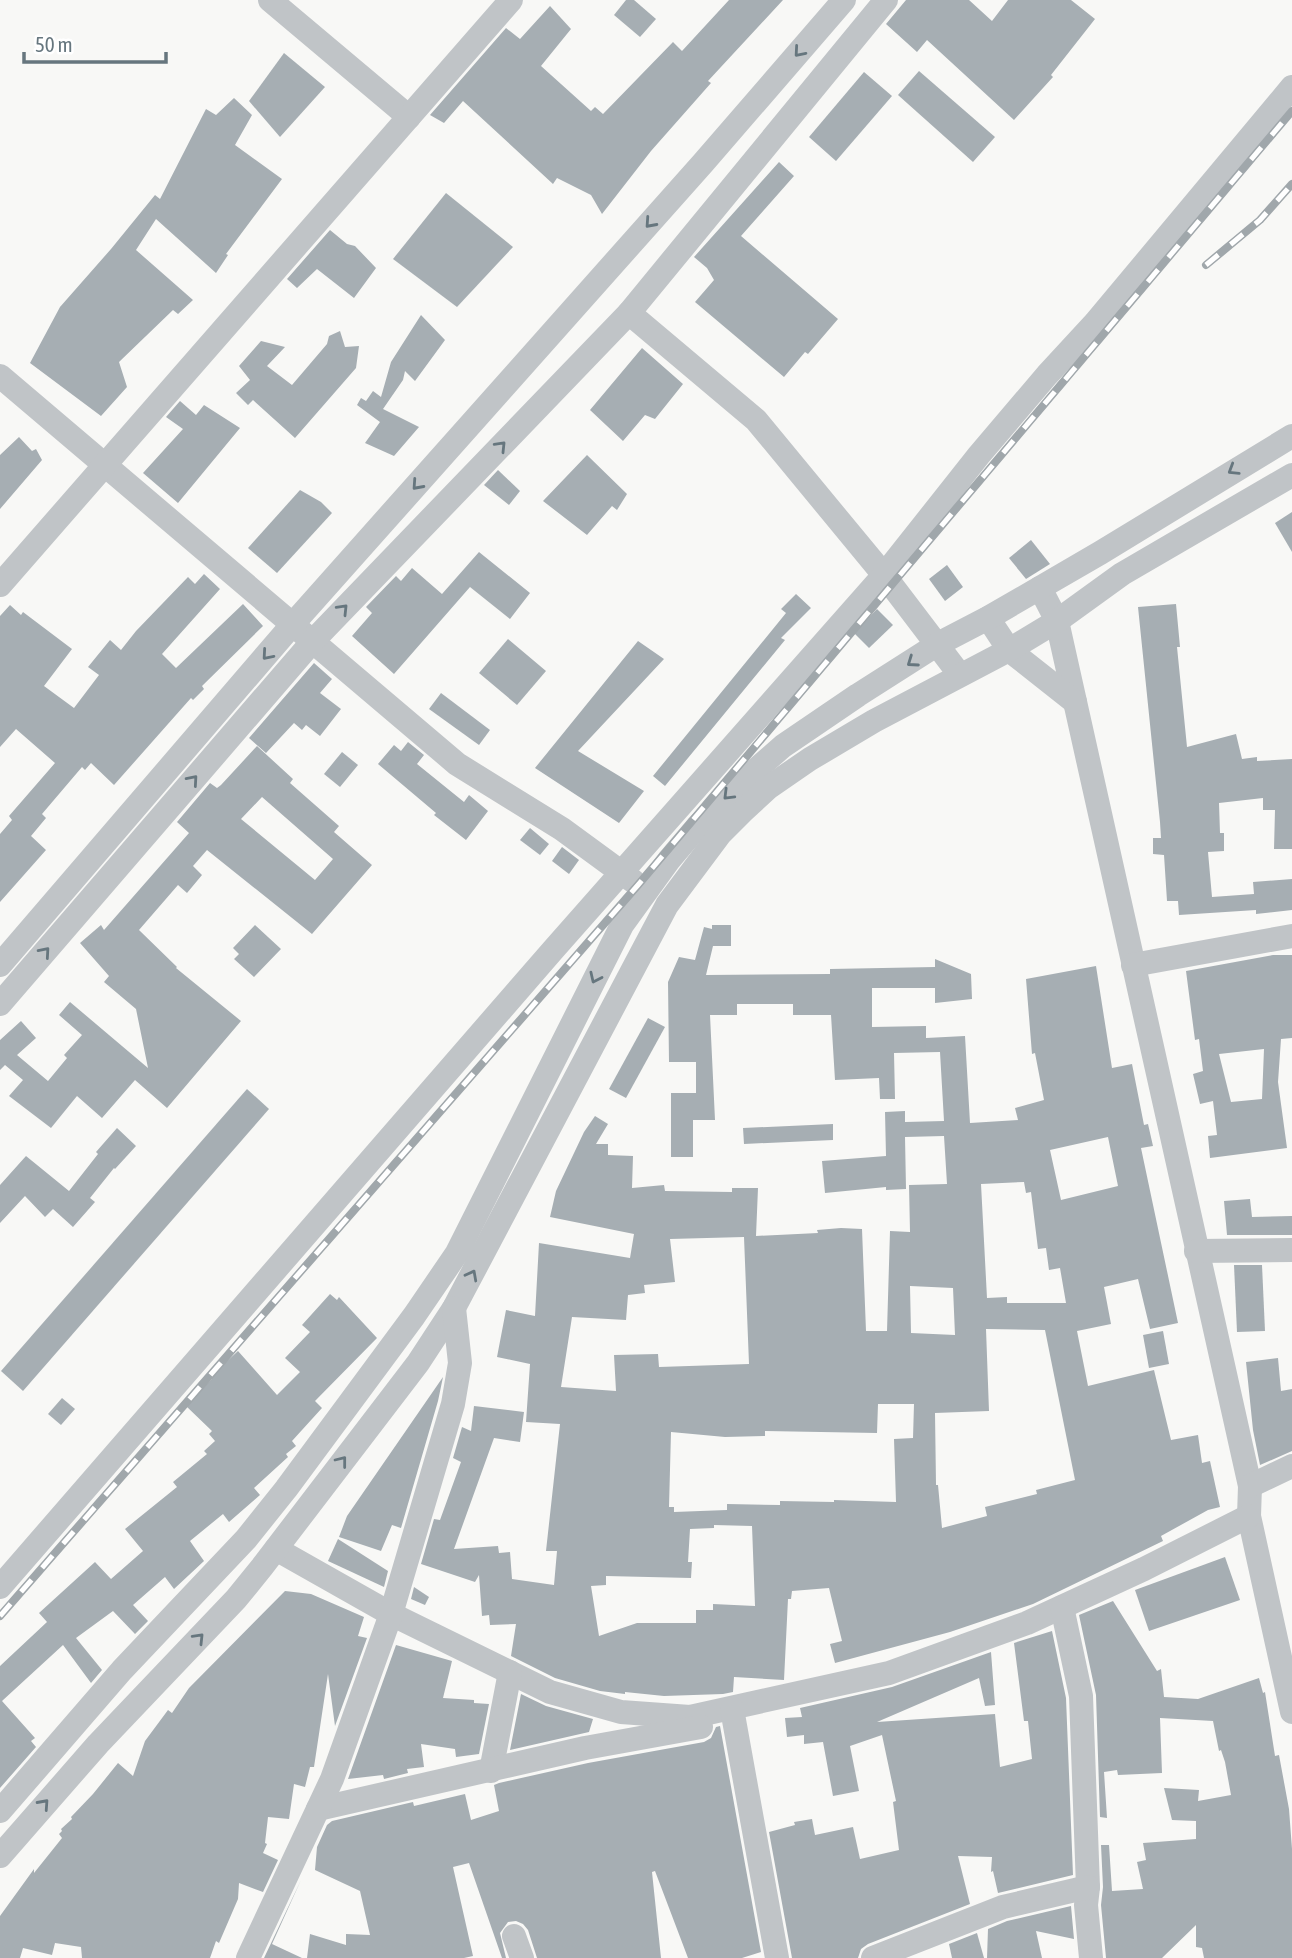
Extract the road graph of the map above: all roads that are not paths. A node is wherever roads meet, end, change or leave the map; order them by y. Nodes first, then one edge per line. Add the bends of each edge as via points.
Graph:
1 (270, 0) edge
2 (511, 0) edge
3 (844, 0) edge
4 (887, 0) edge
5 (1292, 87) edge
6 (409, 117) junction
7 (629, 313) junction
8 (0, 376) edge
9 (1292, 436) edge
10 (104, 466) junction
11 (1292, 475) edge
12 (884, 575) junction
13 (0, 585) edge
14 (1040, 588) junction
15 (988, 618) junction
16 (1057, 621) junction
17 (292, 625) junction
18 (312, 642) junction
19 (938, 644) junction
20 (1009, 650) junction
21 (960, 675) junction
22 (1074, 702) junction
23 (621, 873) junction
24 (646, 891) junction
25 (667, 905) junction
26 (1292, 936) edge
27 (0, 965) edge
28 (1133, 965) junction
29 (0, 1004) edge
30 (1292, 1250) edge
31 (1196, 1251) junction
32 (454, 1308) junction
33 (1292, 1466) edge
34 (1250, 1486) junction
35 (1249, 1516) junction
36 (276, 1549) junction
37 (0, 1587) edge
38 (1062, 1607) junction
39 (391, 1614) junction
40 (1286, 1657) edge
41 (510, 1672) junction
42 (1292, 1712) edge
43 (733, 1715) junction
44 (491, 1771) junction
45 (318, 1809) junction
46 (0, 1811) edge
47 (0, 1856) edge
48 (1088, 1887) junction
49 (248, 1958) edge
50 (777, 1958) edge
51 (873, 1958) edge
52 (1091, 1958) edge

1 - 6 street
2 - 6 street
3 -> 17 street
4 - 7 street
5 - 12 street via 979,455
6 - 10 street
7 - 12 street via 756,420
18 -> 7 street
8 - 10 street
9 -> 14 street
10 - 13 street
10 - 17 street
11 - 16 street via 1122,574
12 - 19 street
12 - 23 street
14 - 15 street
14 - 16 street
15 - 19 street
15 - 20 street
16 - 20 street
16 - 22 street
17 - 18 street
17 -> 27 street
18 - 23 street via 457,764
29 -> 18 street
19 - 21 street
19 -> 24 street via 783,746 697,827
20 - 21 street
20 - 22 street
21 - 25 street via 810,759 768,788 720,834
22 - 28 street
23 - 24 street
23 - 37 street
24 - 25 street
24 -> 46 street via 622,925 457,1253 414,1316 246,1539 122,1670
32 -> 25 street
26 - 28 street
28 - 31 street
30 - 31 street
31 - 34 street
36 -> 32 street
32 - 39 street via 460,1363 453,1404
33 - 34 street
34 - 35 street
35 - 38 street
35 - 40 street
36 - 39 street
47 -> 36 street via 98,1744 236,1599
38 - 43 street via 889,1673
38 - 48 street via 1082,1696
39 - 41 street
39 - 45 street
40 - 42 street
41 - 43 street via 550,1692 621,1712
41 - 44 street
43 - 44 street
43 - 50 street
44 - 45 street
45 - 49 street
48 - 51 street via 1003,1907
48 - 52 street

